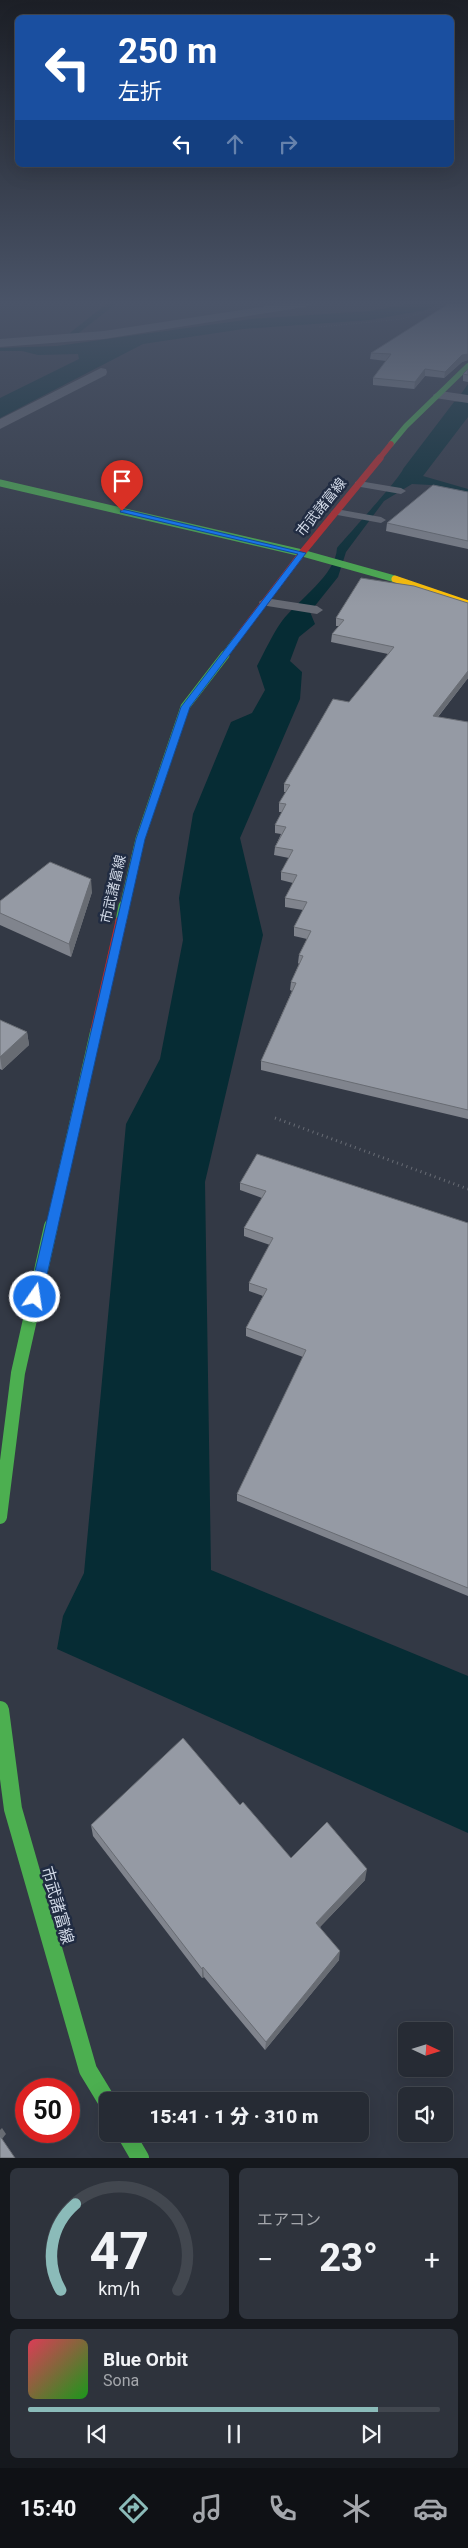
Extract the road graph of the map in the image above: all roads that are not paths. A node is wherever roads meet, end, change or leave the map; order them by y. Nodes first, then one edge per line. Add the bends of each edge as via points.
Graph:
1 (37, 405) edge
2 (429, 405) edge
3 (0, 424) edge
4 (0, 483) edge
5 (359, 484) junction
6 (401, 491) dead end
7 (336, 512) junction
8 (357, 516) joint
9 (381, 520) dead end
10 (302, 553) junction
11 (265, 602) junction
12 (468, 604) edge
13 (288, 606) joint
14 (317, 610) dead end
15 (0, 1517) edge
16 (0, 1710) edge
17 (102, 2092) edge
18 (131, 2142) edge
19 (140, 2158) edge

1 - 3 street
2 - 5 main road, 市武諸富線 via 406,426
4 - 10 main road
5 - 6 lane
5 - 7 main road, 市武諸富線
7 - 8 lane
7 - 10 main road, 市武諸富線
8 - 9 lane
10 - 11 main road, 市武諸富線
10 - 12 main road
11 - 13 lane
11 - 15 main road, 市武諸富線 via 186,707 140,839 18,1373
13 - 14 lane
16 - 17 main road, 市武諸富線 via 13,1808 88,2070
18 - 19 main road

